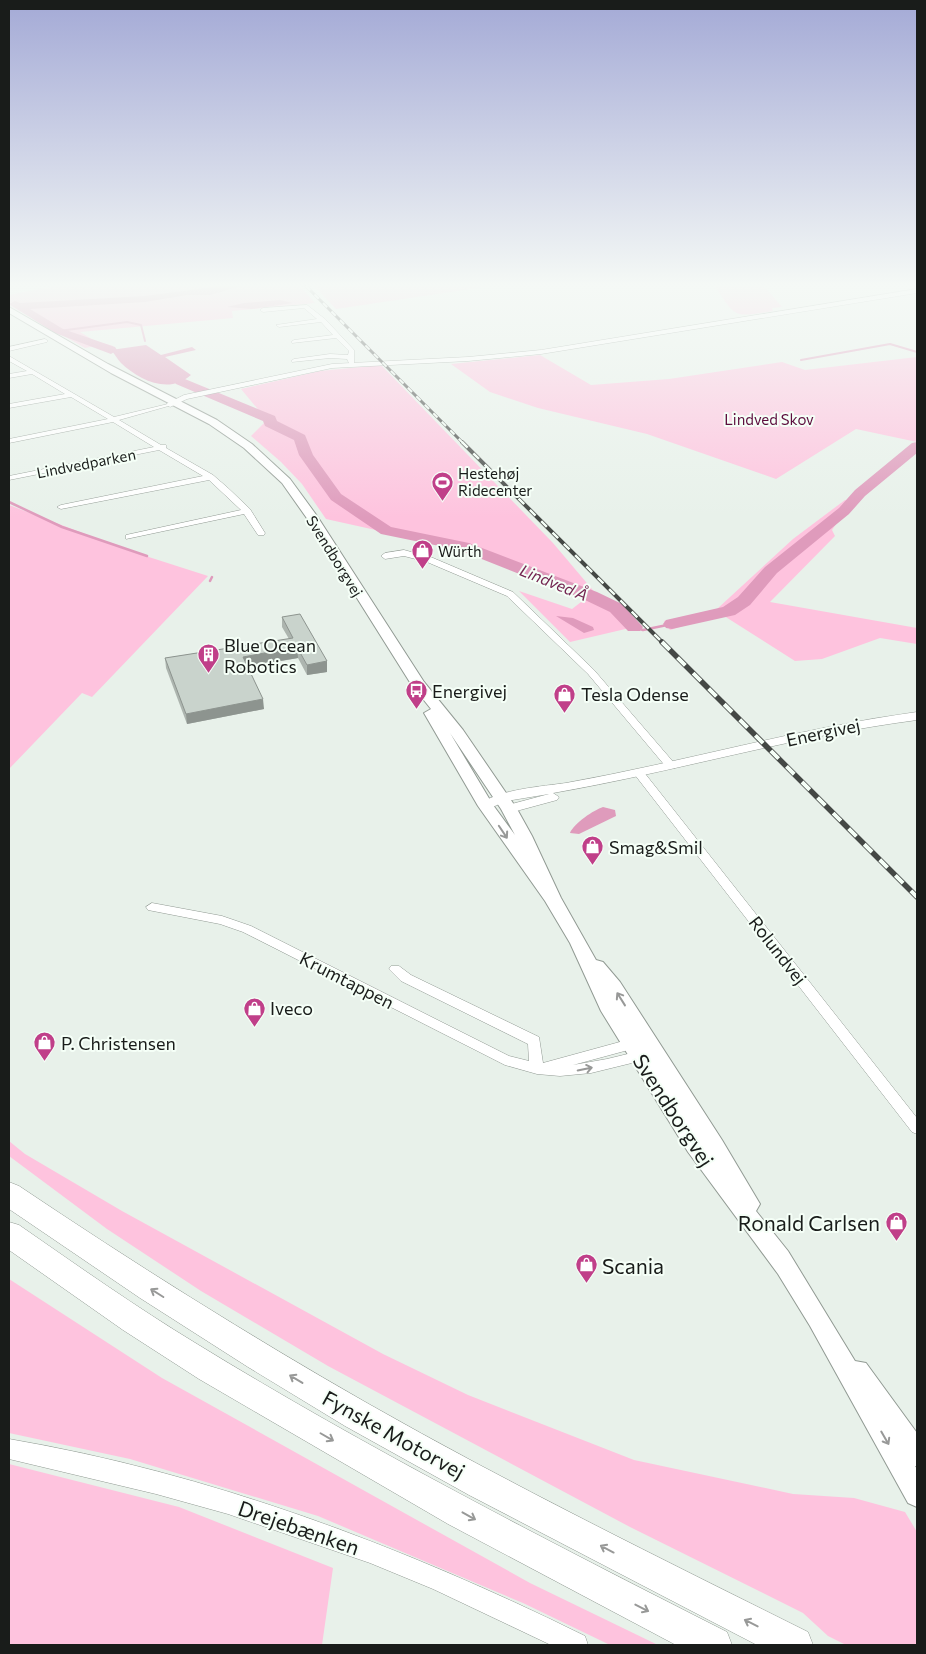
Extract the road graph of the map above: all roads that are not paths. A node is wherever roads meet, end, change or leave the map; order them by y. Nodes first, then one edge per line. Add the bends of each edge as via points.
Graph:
1 (18, 363) edge
2 (101, 363) edge
3 (339, 363) edge
4 (33, 372) junction
5 (9, 376) edge
6 (72, 395) junction
7 (172, 403) junction
8 (9, 406) edge
9 (116, 420) junction
10 (9, 441) edge
11 (162, 448) junction
12 (210, 477) junction
13 (9, 478) edge
14 (61, 507) dead end
15 (248, 511) junction
16 (261, 532) dead end
17 (129, 537) dead end
18 (385, 556) dead end
19 (418, 684) junction
20 (917, 716) edge
21 (671, 766) junction
22 (640, 773) junction
23 (498, 804) junction
24 (552, 898) junction
25 (152, 907) dead end
26 (395, 969) dead end
27 (643, 1048) junction
28 (537, 1069) junction
29 (917, 1128) edge
30 (9, 1178) edge
31 (9, 1194) edge
32 (53, 1224) junction
33 (9, 1234) edge
34 (9, 1252) edge
35 (818, 1319) junction
36 (209, 1368) junction
37 (9, 1449) edge
38 (917, 1454) edge
39 (917, 1494) edge
40 (576, 1645) edge
41 (714, 1645) edge
42 (795, 1645) edge

1 - 4 street, Lindvedparken
2 - 7 main road, Svendborgvej
3 - 7 street
4 - 5 street
4 - 6 street, Lindvedparken
6 - 8 street
6 - 9 street, Lindvedparken
7 - 9 street
7 - 19 main road, Svendborgvej via 238,439 268,463 299,498
9 - 10 street
9 - 11 street, Lindvedparken
11 - 12 street, Lindvedparken
11 - 13 street, Lindvedparken
12 - 14 street
12 - 15 street, Lindvedparken
15 - 16 street, Lindvedparken
15 - 17 street
18 - 21 street via 404,553 430,560 510,594 591,672
19 - 23 main road, Svendborgvej via 458,733
19 - 23 main road, Svendborgvej via 424,703
20 - 21 street, Energivej via 873,722
21 - 22 street, Energivej
22 - 23 street, Energivej
22 - 29 street, Rolundvej
23 -> 24 main road, Svendborgvej
23 - 24 main road, Svendborgvej via 524,836
24 - 27 main road, Svendborgvej via 579,943 610,1011
25 - 28 street, Krumtappen via 247,928 505,1060
26 - 28 street, Krumtappen via 406,978 534,1041
27 - 28 street, Krumtappen via 564,1072
27 - 35 main road, Svendborgvej via 715,1146
30 - 32 highway
31 - 32 highway, Fynske Motorvej
42 -> 32 highway, Fynske Motorvej via 638,1566 297,1380
33 - 36 highway, Fynske Motorvej
34 - 36 highway via 76,1297
35 - 38 main road, Svendborgvej
35 -> 39 main road, Svendborgvej
36 -> 41 highway, Fynske Motorvej via 355,1454
37 - 40 street, Drejebænken via 91,1465 259,1511 397,1561

